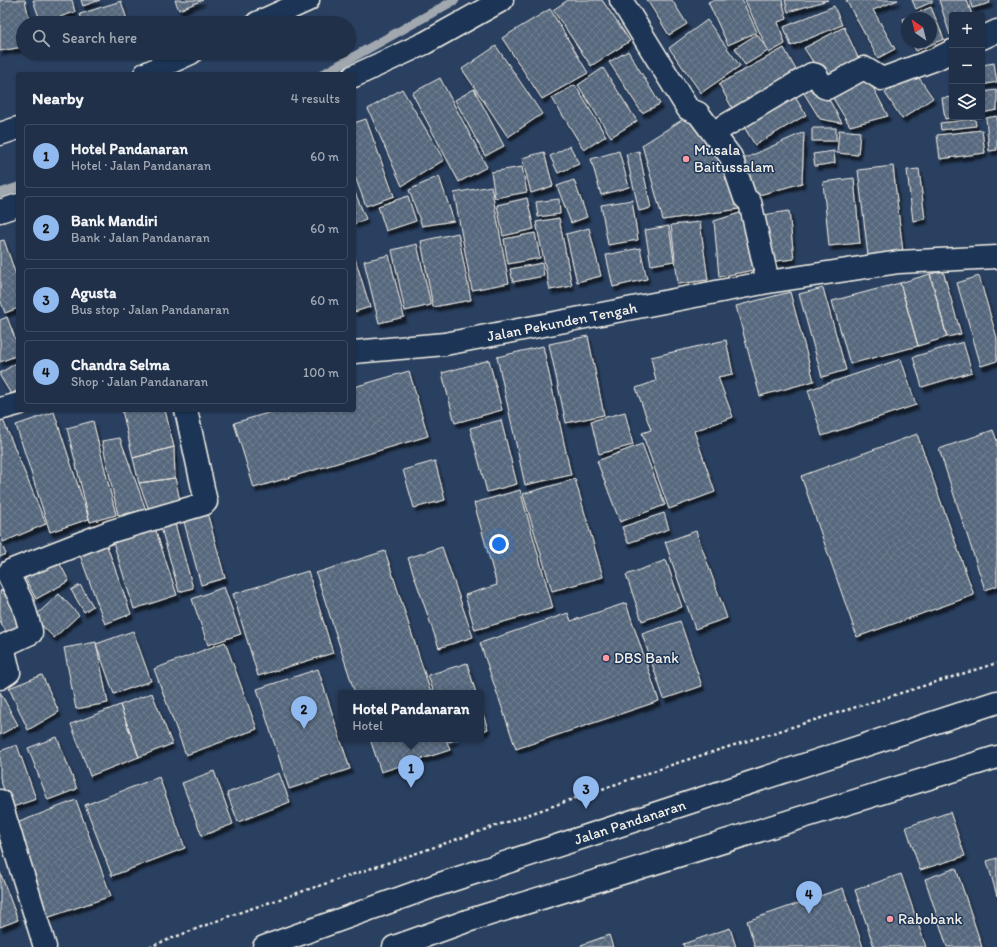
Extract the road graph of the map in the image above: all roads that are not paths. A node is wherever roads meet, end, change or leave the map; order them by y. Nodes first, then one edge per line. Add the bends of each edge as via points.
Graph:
1 (308, 0) edge
2 (502, 0) edge
3 (621, 0) edge
4 (273, 16) edge
5 (997, 31) edge
6 (985, 37) edge
7 (949, 52) edge
8 (175, 60) edge
9 (148, 72) edge
10 (356, 75) edge
11 (16, 129) edge
12 (713, 133) junction
13 (0, 134) edge
14 (16, 206) edge
15 (0, 210) edge
16 (997, 257) edge
17 (768, 282) junction
18 (356, 352) edge
19 (16, 405) edge
20 (0, 410) edge
21 (186, 412) edge
22 (0, 678) edge
23 (997, 702) edge
24 (997, 757) edge
25 (0, 801) edge
26 (45, 947) edge
27 (264, 947) edge
28 (394, 947) edge

1 - 4 street
2 - 10 street via 425,43
3 - 12 street via 688,108 698,113
5 - 6 street
7 - 12 street via 882,79 864,68 827,88 812,74
8 - 9 street
11 - 13 street
12 - 17 street via 731,157 745,198 750,202
14 - 15 street
16 - 17 street, Jalan Pekunden Tengah via 899,262
17 - 18 street, Jalan Pekunden Tengah via 445,344
19 - 20 street
21 - 22 street via 206,502 112,531 10,571 8,574 23,604 31,633 3,646 9,672
23 - 27 street, Jalan Pandanaran via 440,884
24 - 28 street via 475,918
25 - 26 street

